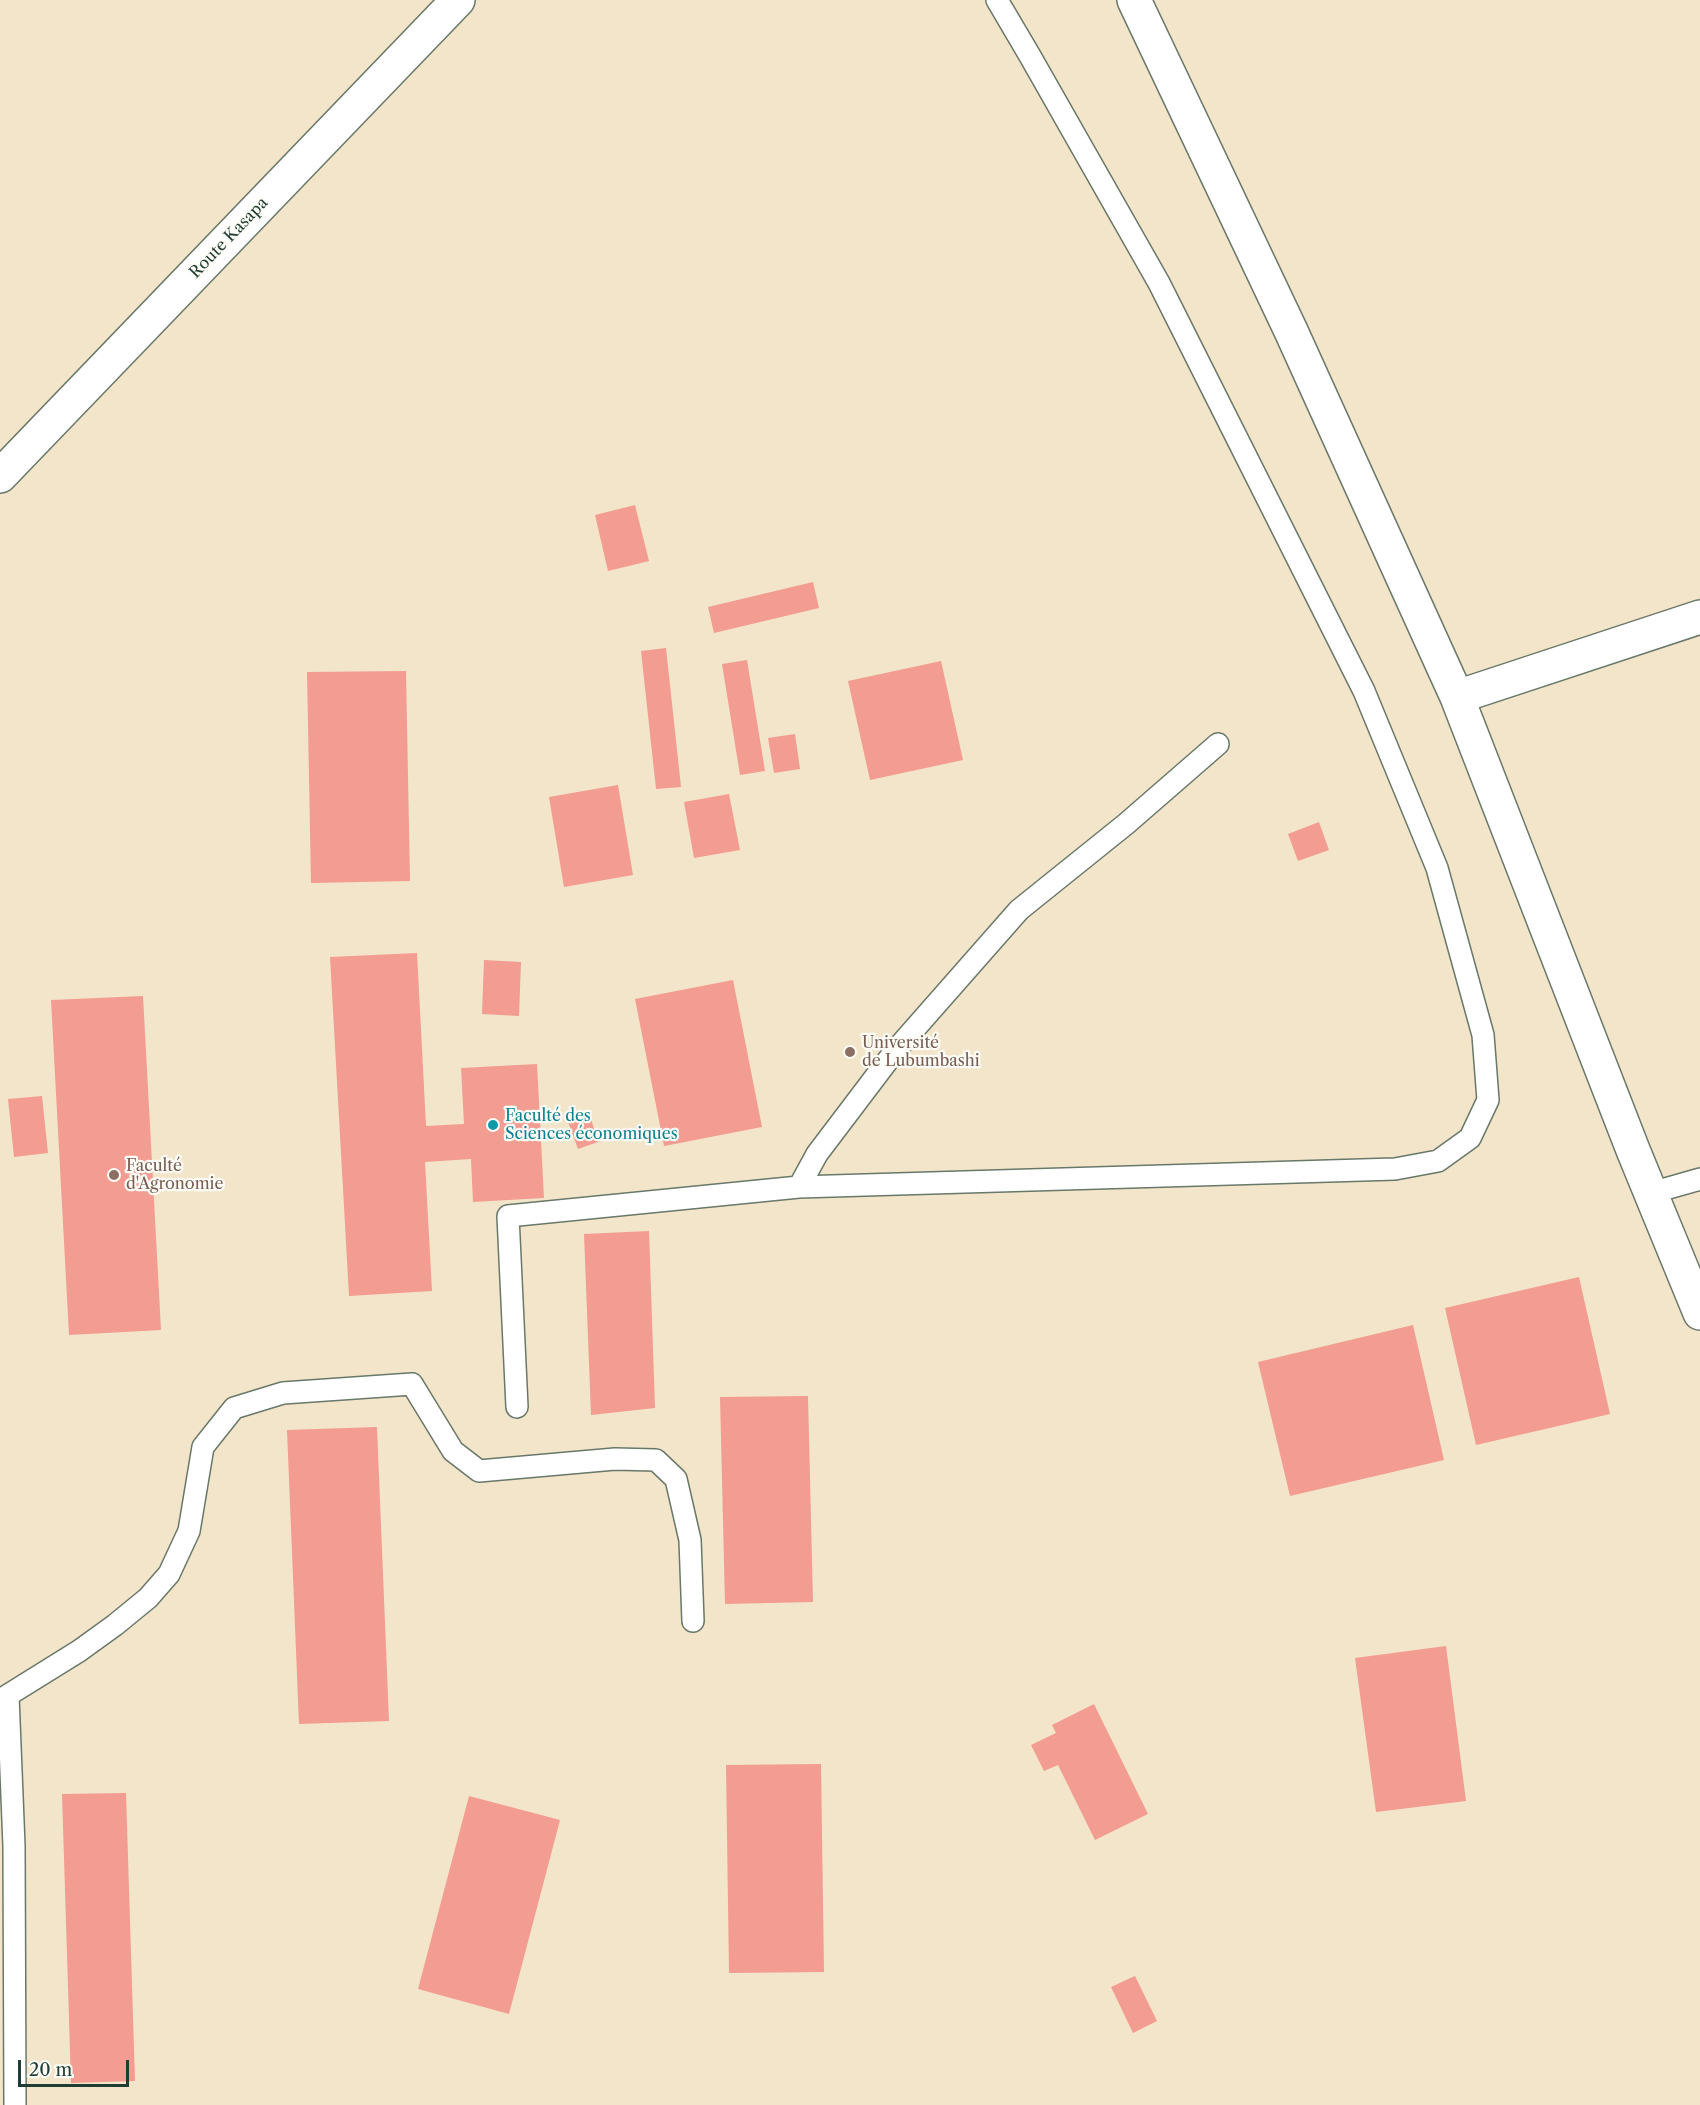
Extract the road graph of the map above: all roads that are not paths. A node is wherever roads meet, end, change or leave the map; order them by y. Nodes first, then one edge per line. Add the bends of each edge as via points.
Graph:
1 (458, 0) edge
2 (996, 0) edge
3 (1134, 0) edge
4 (0, 476) edge
5 (1700, 617) edge
6 (1457, 697) junction
7 (1218, 744) dead end
8 (1700, 1179) edge
9 (799, 1187) junction
10 (1651, 1193) junction
11 (1700, 1313) edge
12 (517, 1407) dead end
13 (693, 1620) dead end
14 (4, 1698) edge
15 (15, 2105) edge

1 - 4 street, Route Kasapa
2 - 9 lane via 1159,284 1364,691 1437,868 1483,1035 1488,1100 1470,1138 1438,1161 1395,1169
3 - 6 street via 1291,331
5 - 6 street
6 - 10 street
7 - 9 lane via 1019,910 895,1051 817,1154
8 - 10 lane
9 - 12 lane via 508,1216
10 - 11 street
13 - 14 lane via 690,1540 676,1479 656,1460 615,1459 478,1471 453,1451 412,1384 283,1393 234,1408 203,1447 189,1532 169,1574 148,1598 78,1652
14 - 15 lane via 14,1846

